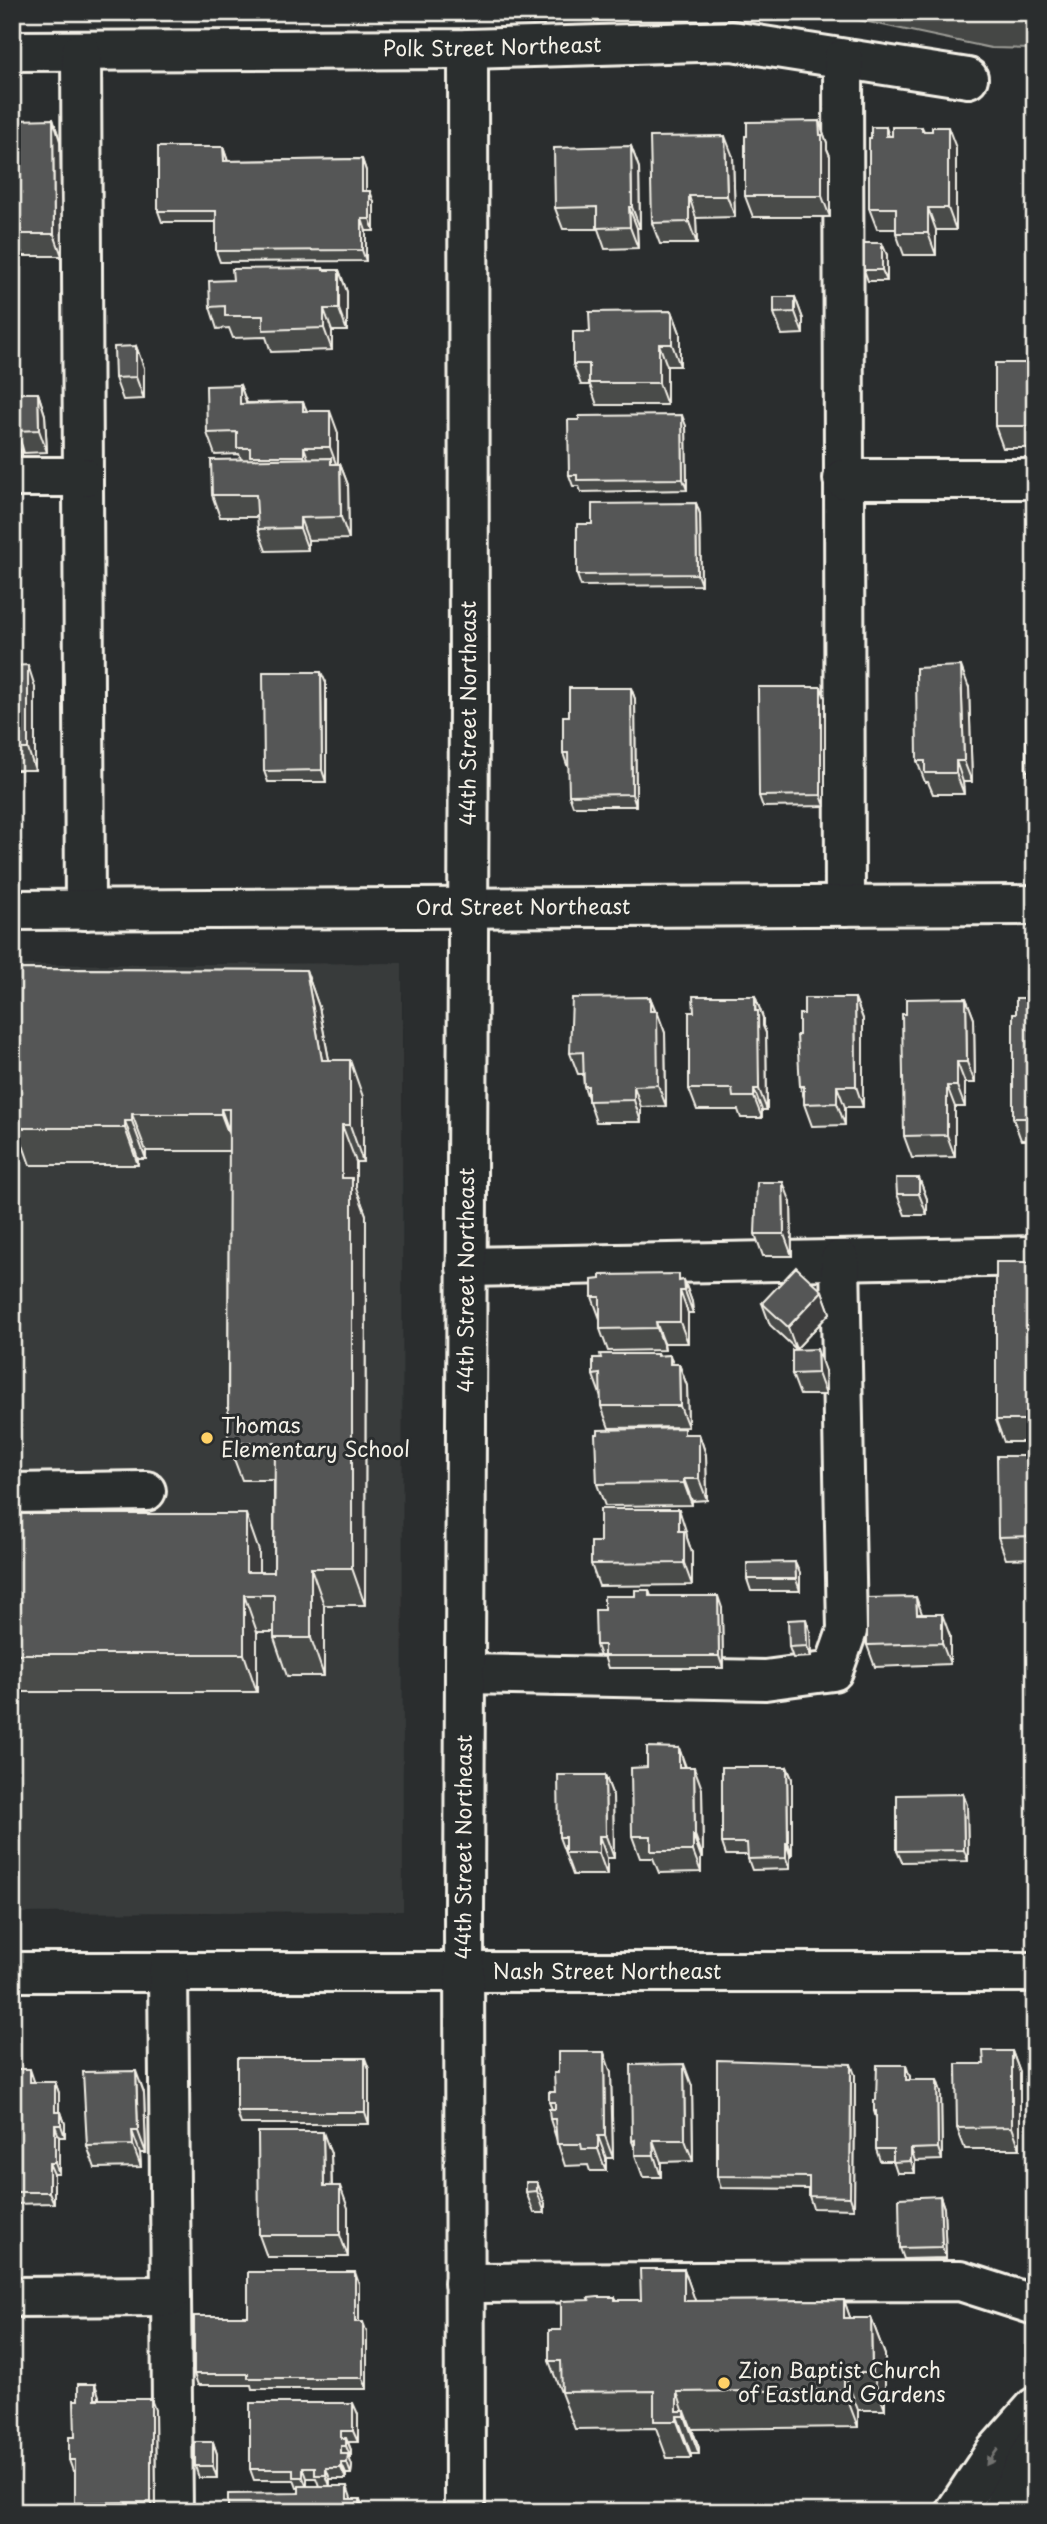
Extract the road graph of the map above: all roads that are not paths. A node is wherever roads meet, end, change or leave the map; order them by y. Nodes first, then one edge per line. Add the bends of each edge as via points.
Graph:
1 (468, 49) junction
2 (12, 51) edge
3 (81, 52) junction
4 (843, 59) junction
5 (968, 78) dead end
6 (12, 477) edge
7 (83, 477) junction
8 (844, 479) junction
9 (1035, 479) edge
10 (1035, 905) edge
11 (845, 906) junction
12 (467, 908) junction
13 (12, 910) edge
14 (85, 910) junction
15 (1035, 1256) edge
16 (840, 1260) junction
17 (466, 1267) junction
18 (146, 1491) dead end
19 (12, 1493) edge
20 (465, 1674) junction
21 (12, 1972) edge
22 (168, 1972) junction
23 (464, 1972) junction
24 (1035, 1972) edge
25 (464, 2283) junction
26 (169, 2296) junction
27 (12, 2297) edge
28 (1035, 2305) edge
29 (1035, 2407) edge
30 (1035, 2446) edge
31 (173, 2512) edge
32 (466, 2512) edge
33 (955, 2512) edge
34 (1001, 2512) edge

1 - 3 main road, Polk Street Northeast
1 - 4 main road, Polk Street Northeast via 732,41
1 - 12 main road, 44th Street Northeast
2 - 3 main road, Polk Street Northeast
3 - 7 main road
4 - 5 main road, Polk Street Northeast
4 - 8 main road
6 - 7 main road
7 - 14 main road
8 - 9 main road
8 - 11 main road
10 - 11 main road, Ord Street Northeast
11 - 12 main road, Ord Street Northeast
12 - 14 main road, Ord Street Northeast
12 - 17 main road, 44th Street Northeast
13 - 14 main road, Ord Street Northeast
15 - 16 main road
16 - 17 main road
16 - 20 main road via 847,1631 833,1671 765,1680
17 - 20 main road, 44th Street Northeast
18 - 19 main road
20 - 23 main road, 44th Street Northeast
21 - 22 main road, Nash Street Northeast
22 - 23 main road, Nash Street Northeast
22 - 26 main road
23 - 24 main road, Nash Street Northeast
23 - 25 main road, 44th Street Northeast
25 - 28 main road via 960,2281
25 - 32 main road, 44th Street Northeast
26 - 27 main road
26 - 31 main road
29 -> 33 main road via 995,2452
30 - 34 main road

